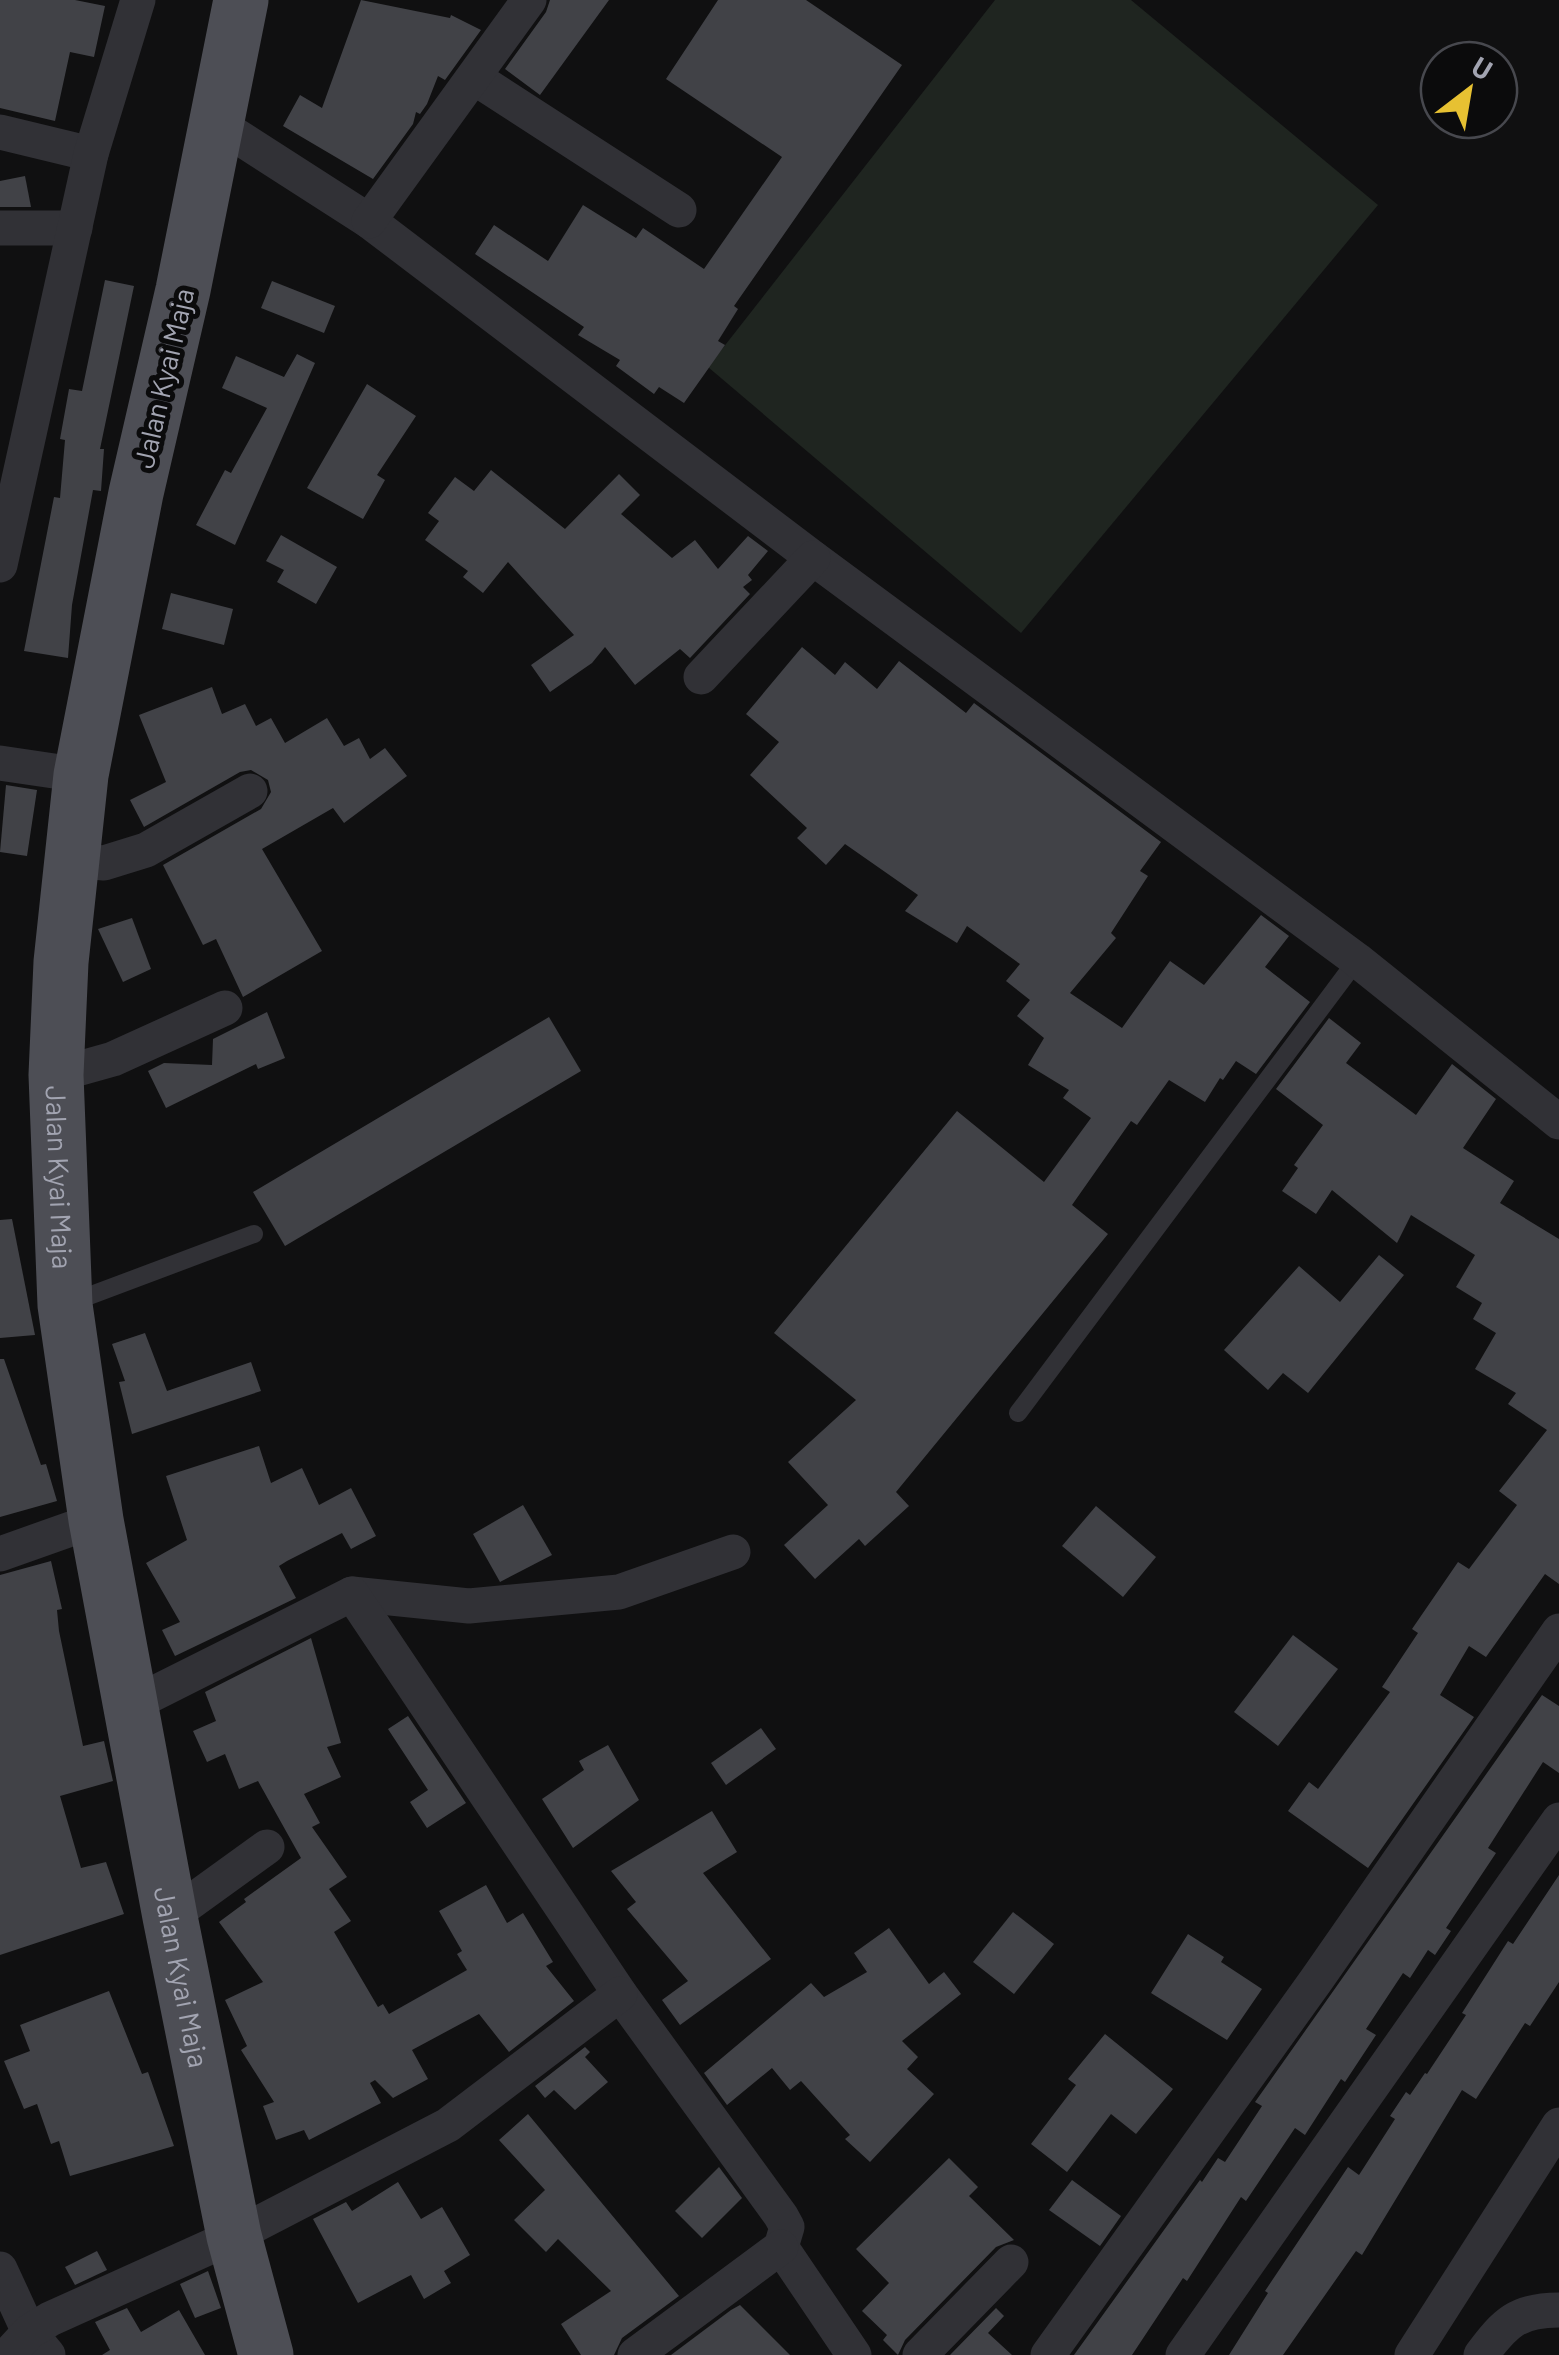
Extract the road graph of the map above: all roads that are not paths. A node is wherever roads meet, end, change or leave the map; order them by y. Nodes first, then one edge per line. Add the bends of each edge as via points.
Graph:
1 (138, 0) edge
2 (241, 0) edge
3 (529, 0) edge
4 (475, 78) junction
5 (218, 124) junction
6 (0, 132) edge
7 (91, 154) junction
8 (679, 210) dead end
9 (369, 221) junction
10 (0, 228) edge
11 (75, 228) junction
12 (15, 432) edge
13 (813, 558) junction
14 (0, 565) edge
15 (702, 677) dead end
16 (6, 764) edge
17 (81, 775) junction
18 (250, 790) dead end
19 (70, 860) junction
20 (1357, 960) junction
21 (224, 1008) dead end
22 (56, 1075) junction
23 (1559, 1122) edge
24 (254, 1234) dead end
25 (65, 1304) junction
26 (1018, 1413) dead end
27 (96, 1520) junction
28 (733, 1552) dead end
29 (0, 1554) edge
30 (352, 1594) junction
31 (1559, 1631) edge
32 (131, 1705) junction
33 (1559, 1820) edge
34 (267, 1847) dead end
35 (170, 1917) junction
36 (620, 1994) junction
37 (1559, 2124) edge
38 (234, 2236) junction
39 (781, 2247) junction
40 (1011, 2262) dead end
41 (0, 2269) edge
42 (1559, 2310) edge
43 (43, 2334) edge
44 (266, 2355) edge
45 (635, 2355) edge
46 (854, 2355) edge
47 (920, 2355) edge
48 (1048, 2355) edge
49 (1183, 2355) edge
50 (1412, 2355) edge
51 (1481, 2355) edge

1 - 7 street
2 - 5 main road, Jalan Kyai Maja
3 - 4 street
4 - 8 street
4 - 9 street
5 - 9 street
5 - 17 main road, Jalan Kyai Maja
6 - 7 street
7 - 11 street
9 - 13 street
10 - 11 street
11 - 12 street
12 - 14 street
13 - 15 street
13 - 20 street
16 - 17 street
17 - 19 main road, Jalan Kyai Maja
18 - 19 street via 146,850 104,863
19 - 22 main road, Jalan Kyai Maja
20 - 23 street
20 - 26 lane
21 - 22 street via 113,1059
22 - 25 main road, Jalan Kyai Maja
24 - 25 lane
25 - 27 main road, Jalan Kyai Maja
27 - 29 street
27 - 32 main road, Jalan Kyai Maja
28 - 30 street via 619,1592 470,1606
30 - 32 street
30 - 36 street
31 - 48 street
32 - 35 main road, Jalan Kyai Maja
33 - 49 street
34 - 35 street
35 - 38 main road, Jalan Kyai Maja
36 - 38 street via 448,2124
36 - 39 street via 781,2216
37 - 50 street
38 - 43 street
38 - 44 main road, Jalan Kyai Maja
39 - 45 street
39 - 46 street
40 - 47 street
41 - 43 street
42 - 51 street via 1518,2316

